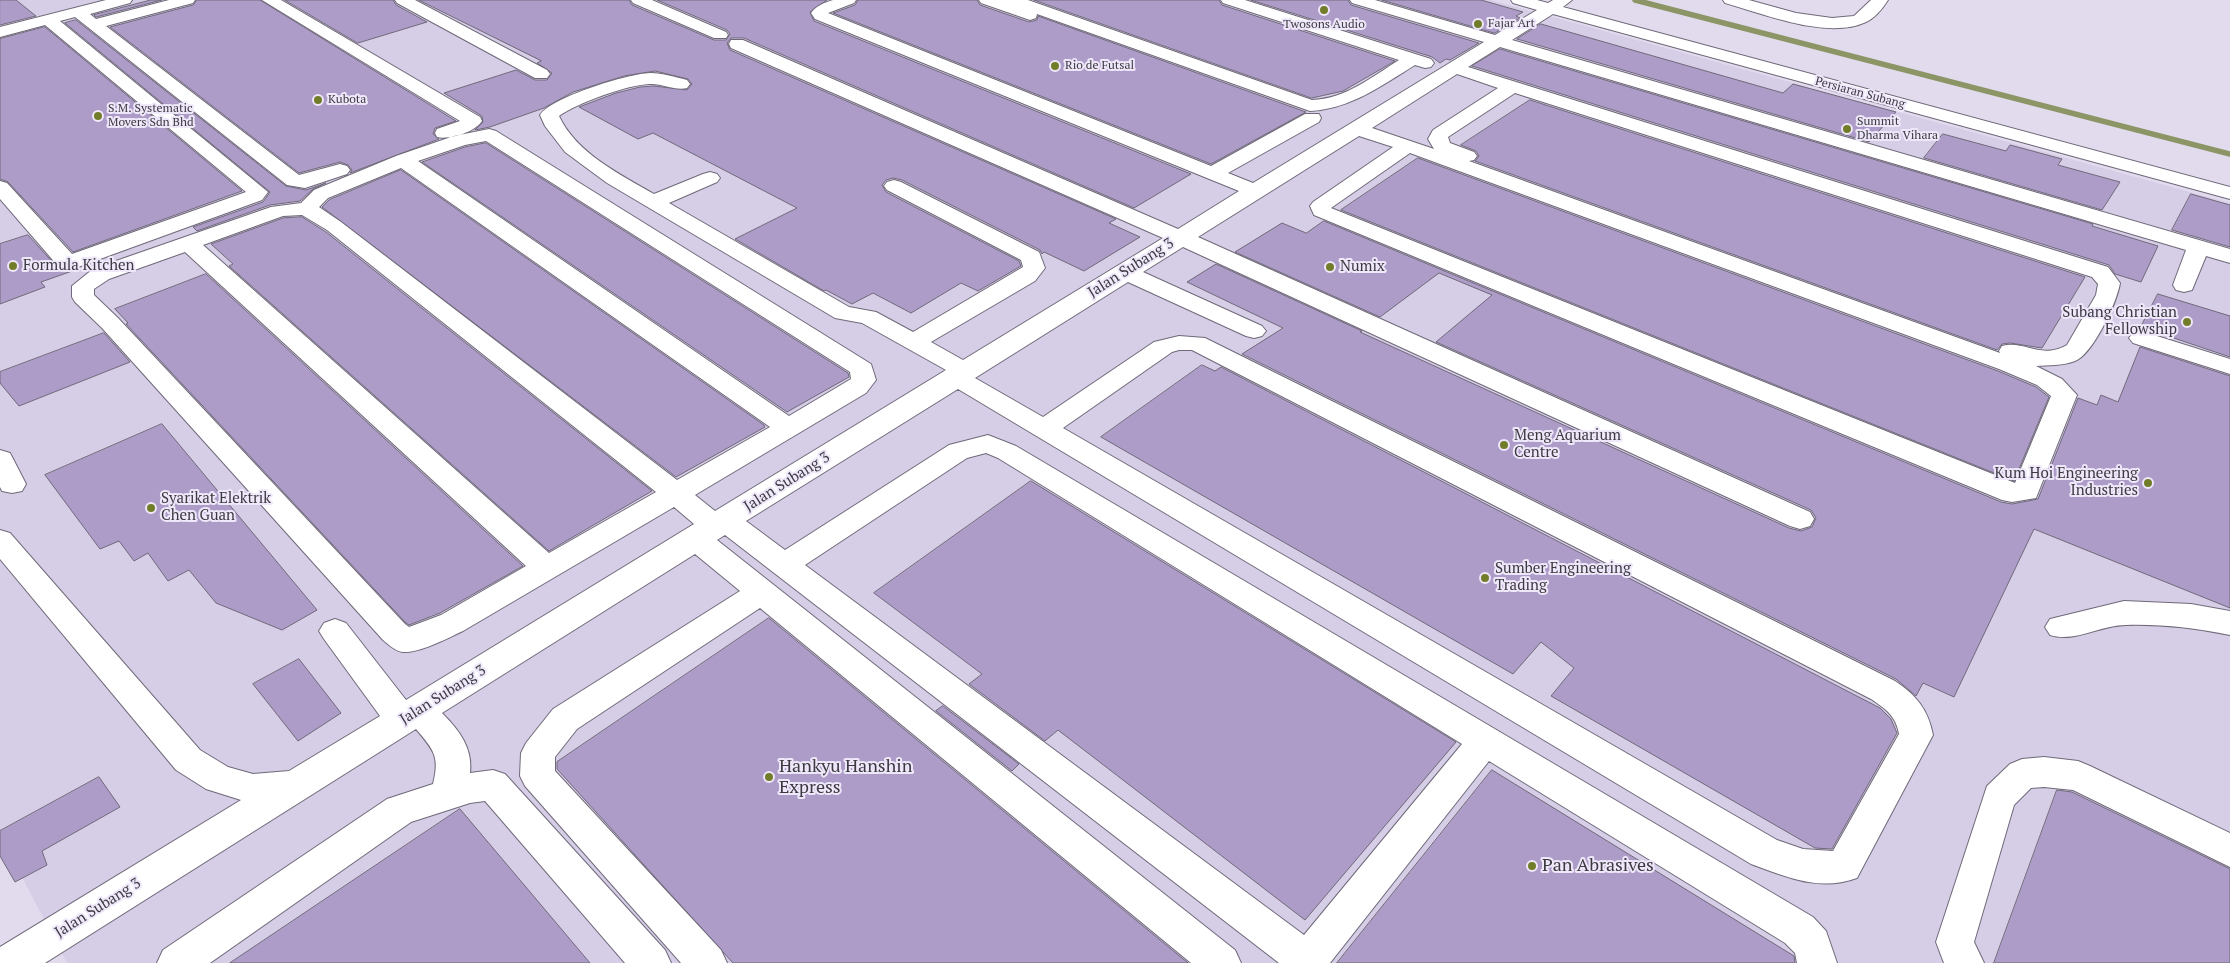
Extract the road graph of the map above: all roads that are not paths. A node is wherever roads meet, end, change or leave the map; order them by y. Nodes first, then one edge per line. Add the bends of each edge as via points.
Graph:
1 (124, 0) edge
2 (187, 0) edge
3 (270, 0) edge
4 (403, 0) edge
5 (639, 0) edge
6 (848, 0) edge
7 (987, 0) edge
8 (1013, 0) edge
9 (1229, 0) edge
10 (1358, 0) edge
11 (1518, 0) edge
12 (1731, 0) edge
13 (1880, 0) edge
14 (1562, 3) edge
15 (78, 12) junction
16 (48, 20) junction
17 (94, 25) junction
18 (0, 32) edge
19 (64, 32) junction
20 (720, 35) dead end
21 (1497, 41) junction
22 (737, 44) dead end
23 (9, 46) dead end
24 (1413, 59) junction
25 (1452, 70) junction
26 (541, 74) dead end
27 (681, 84) dead end
28 (1513, 86) junction
29 (1312, 118) junction
30 (1354, 130) junction
31 (1408, 146) junction
32 (403, 160) junction
33 (1213, 173) junction
34 (2230, 175) edge
35 (710, 178) dead end
36 (894, 186) dead end
37 (0, 187) edge
38 (1256, 191) junction
39 (2230, 193) edge
40 (653, 202) junction
41 (307, 208) junction
42 (1180, 238) junction
43 (188, 243) junction
44 (2198, 247) junction
45 (2230, 256) edge
46 (1125, 272) junction
47 (2184, 285) dead end
48 (1254, 331) dead end
49 (2141, 338) dead end
50 (914, 342) junction
51 (2230, 367) edge
52 (961, 374) junction
53 (788, 428) junction
54 (1045, 428) junction
55 (0, 459) edge
56 (12, 484) dead end
57 (675, 493) junction
58 (1800, 519) dead end
59 (712, 529) junction
60 (0, 540) edge
61 (785, 564) junction
62 (546, 568) junction
63 (761, 592) junction
64 (2230, 623) edge
65 (2061, 627) dead end
66 (335, 631) dead end
67 (411, 715) junction
68 (1485, 741) junction
69 (296, 786) junction
70 (448, 794) junction
71 (2230, 851) edge
72 (1309, 962) edge
73 (10, 963) edge
74 (177, 963) edge
75 (651, 963) edge
76 (707, 963) edge
77 (1221, 963) edge
78 (1817, 963) edge
79 (1964, 963) edge

1 - 15 street
2 - 17 street
3 - 17 street via 473,120 470,124 305,182 294,181
4 - 26 street
5 - 20 street
6 - 33 street via 823,9 821,16
7 - 29 street
8 - 24 street via 1310,106 1324,107 1344,100
9 - 24 street
10 - 21 street
11 - 14 street, Persiaran Subang
12 - 13 street via 1840,23 1861,18
14 - 21 street, Jalan Subang 3
14 - 34 street, Persiaran Subang
14 - 39 street, Persiaran Subang
15 - 16 street
15 - 17 street
16 - 18 street
16 - 19 street
19 - 23 street
19 - 37 street via 258,192 256,196 70,262
21 - 25 street, Jalan Subang 3
21 - 44 street
22 - 42 street
24 - 25 street
25 - 28 street
25 - 30 street, Jalan Subang 3
27 - 40 street via 669,79 645,78 619,84 557,109 550,115 554,126 572,148
28 - 28 street via 2100,272 2109,282 2108,295 2077,350 2066,356 2035,359 1442,147 1438,139 1440,134
29 - 30 street
29 - 33 street
30 - 31 street
30 - 38 street, Jalan Subang 3
31 - 31 street via 1320,206 1321,211 2012,493 2026,491 2064,395 2041,377
32 - 41 street via 321,194
32 - 53 street
32 - 53 street via 461,140 489,135 862,370 864,380 857,388
33 - 38 street
35 - 40 street
36 - 50 street via 1032,257 1034,268 1027,276
38 - 42 street, Jalan Subang 3
40 - 50 street via 844,313 868,317
41 - 43 street via 278,210
41 - 57 street
42 - 46 street, Jalan Subang 3
42 - 58 street
43 - 62 street
43 - 62 street via 101,274 83,286 83,296 394,632 404,640 430,633
44 - 45 street
44 - 47 street
46 - 48 street
46 - 52 street, Jalan Subang 3
49 - 51 street
50 - 52 street
52 - 54 street
52 - 59 street, Jalan Subang 3
53 - 57 street
54 - 54 street via 1764,852 1801,866 1829,870 1844,866 1916,735 1914,718 1902,703 1883,690 1196,343 1163,347
55 - 56 street
57 - 59 street
57 - 62 street
59 - 61 street
59 - 63 street
59 - 67 street, Jalan Subang 3
60 - 69 street via 188,760 218,778 253,789
61 - 68 street via 958,451 988,444 1007,452
61 - 72 street
63 - 76 street via 565,719 538,753 537,776
63 - 77 street
64 - 65 street via 2191,616 2124,613
66 - 67 street
67 - 69 street, Jalan Subang 3
67 - 70 street via 451,746 455,768
68 - 72 street
68 - 78 street via 1799,930 1812,944
69 - 73 street, Jalan Subang 3
70 - 74 street via 400,810
70 - 75 street via 493,785
71 - 79 street via 2078,776 2044,772 2022,774 2000,797 1954,942

